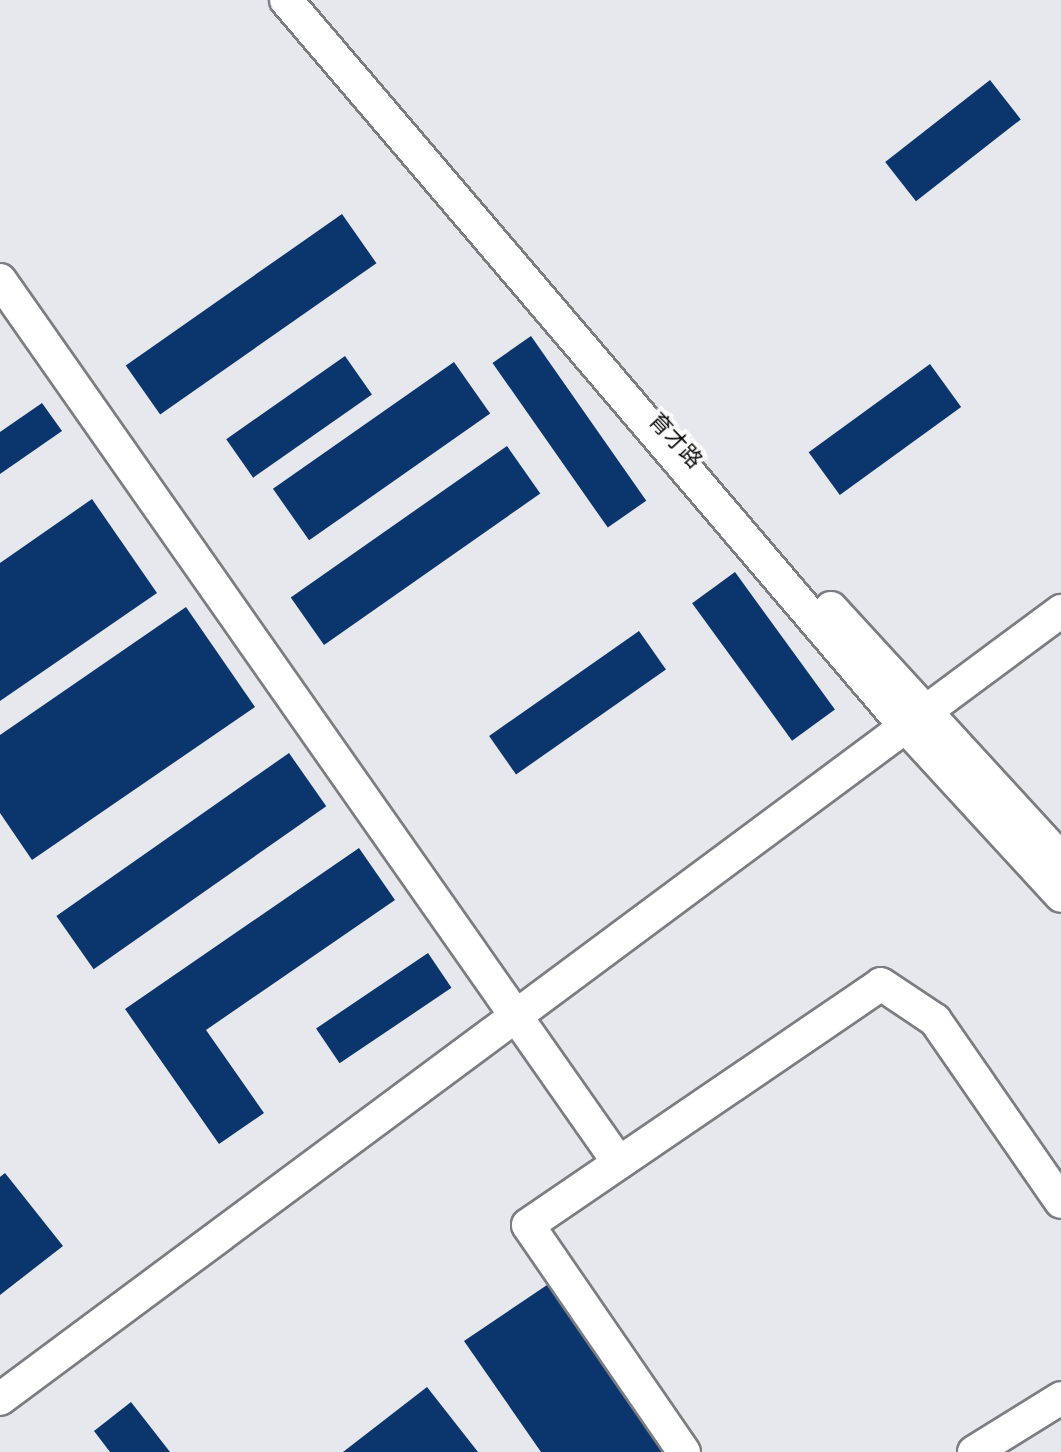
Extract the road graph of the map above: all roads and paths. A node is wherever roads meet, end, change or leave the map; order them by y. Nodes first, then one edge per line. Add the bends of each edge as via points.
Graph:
1 (286, 0) edge
2 (314, 0) edge
3 (0, 280) edge
4 (1061, 611) edge
5 (915, 717) junction
6 (1061, 859) edge
7 (1061, 896) edge
8 (518, 1018) junction
9 (619, 1163) junction
10 (1061, 1202) edge
11 (1061, 1398) edge
12 (0, 1399) edge
13 (684, 1452) edge
14 (974, 1452) edge

1 - 5 street
2 - 5 street, 育才路 via 646,410
3 - 8 street
4 - 5 street
5 - 6 street, 育才路
5 - 7 street
5 - 8 street
8 - 9 street
8 - 12 street
9 - 10 street via 881,984 935,1020
9 - 13 street via 528,1225
11 - 14 street

